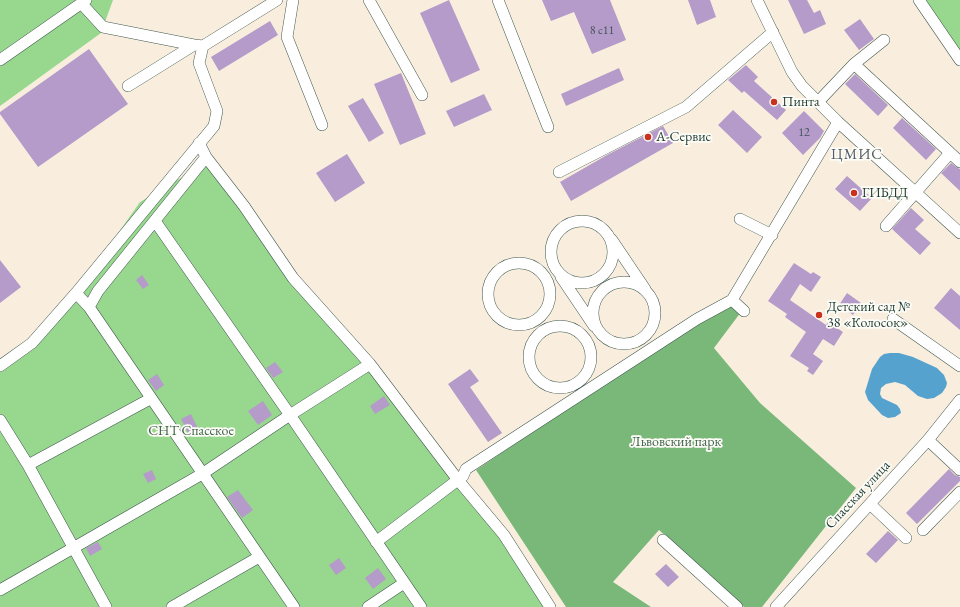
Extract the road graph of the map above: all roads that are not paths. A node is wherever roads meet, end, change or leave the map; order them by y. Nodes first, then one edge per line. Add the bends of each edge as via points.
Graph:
1 (277, 0) edge
2 (293, 0) edge
3 (369, 0) edge
4 (498, 0) edge
5 (757, 0) edge
6 (919, 0) edge
7 (84, 2) edge
8 (773, 32) junction
9 (884, 40) dead end
10 (199, 45) junction
11 (0, 60) edge
12 (960, 60) edge
13 (854, 64) junction
14 (128, 86) dead end
15 (422, 95) dead end
16 (818, 102) junction
17 (838, 122) junction
18 (322, 125) dead end
19 (548, 127) dead end
20 (199, 143) junction
21 (950, 153) junction
22 (206, 157) junction
23 (960, 162) edge
24 (559, 172) dead end
25 (916, 192) junction
26 (740, 219) dead end
27 (155, 221) junction
28 (886, 226) dead end
29 (606, 232) junction
30 (960, 233) edge
31 (772, 235) junction
32 (557, 272) junction
33 (76, 293) junction
34 (648, 293) junction
35 (732, 300) junction
36 (89, 307) junction
37 (744, 311) dead end
38 (893, 319) dead end
39 (524, 325) junction
40 (540, 332) junction
41 (599, 333) junction
42 (587, 342) junction
43 (370, 364) junction
44 (0, 366) edge
45 (960, 366) edge
46 (150, 399) junction
47 (960, 400) edge
48 (290, 415) junction
49 (0, 420) edge
50 (928, 440) junction
51 (28, 465) junction
52 (960, 470) edge
53 (202, 474) junction
54 (458, 480) junction
55 (960, 492) edge
56 (870, 504) junction
57 (923, 530) dead end
58 (906, 538) dead end
59 (663, 540) dead end
60 (376, 542) junction
61 (72, 548) junction
62 (259, 557) junction
63 (404, 583) junction
64 (0, 590) edge
65 (106, 607) edge
66 (172, 607) edge
67 (294, 607) edge
68 (368, 607) edge
69 (421, 607) edge
70 (550, 607) edge
71 (737, 607) edge
72 (776, 607) edge

1 - 10 street
2 - 18 street via 287,37
3 - 15 street
4 - 19 street
5 - 8 street
6 - 12 street
7 - 10 street via 103,27
7 - 11 street
8 - 16 street via 796,78
8 - 24 street via 686,107
9 - 13 street
10 - 14 street
10 - 20 street via 199,63 216,111 214,126
13 - 16 street
13 - 21 street
16 - 17 street
17 - 25 street
17 - 31 street
20 - 22 street
20 - 33 street
21 - 23 street
21 - 25 street
22 - 27 street
22 - 43 street via 244,206 293,278
25 - 28 street
25 - 30 street
26 - 31 street
27 - 36 street via 98,291
27 - 48 street
29 - 32 street via 613,246 611,263 602,276 587,283 570,281
29 - 32 street via 593,222 587,221 576,220 562,227 552,240 550,256
29 - 34 street
31 - 35 street
32 - 41 street
33 - 36 street
33 - 44 street via 32,343
34 - 41 street via 635,284 619,282 604,289 594,302 592,318
34 - 41 street via 655,308 653,325 644,338 629,345 613,343
35 - 37 street
35 - 54 street via 697,318 466,469
36 - 46 street
38 - 45 street
39 - 39 street via 508,323 494,314 488,299 489,282 499,269 514,262 530,264 539,270 550,289 548,305 539,318
39 - 40 street
40 - 42 street via 555,325 571,327 585,336
40 - 42 street via 531,345 529,362 536,376 549,386 565,388 580,381 590,368 591,351
41 - 42 street
43 - 48 street
43 - 54 street
46 - 51 street
46 - 53 street
47 - 50 street, Спасская улица
48 - 53 street
48 - 60 street
49 - 51 street
50 - 52 street
50 - 56 street, Спасская улица
51 - 61 street
53 - 61 street
53 - 62 street
54 - 60 street
54 - 70 street via 504,535
55 - 57 street
56 - 58 street
56 - 72 street, Спасская улица
59 - 71 street
60 - 63 street
61 - 64 street
61 - 65 street
62 - 66 street
62 - 67 street
63 - 68 street
63 - 69 street

